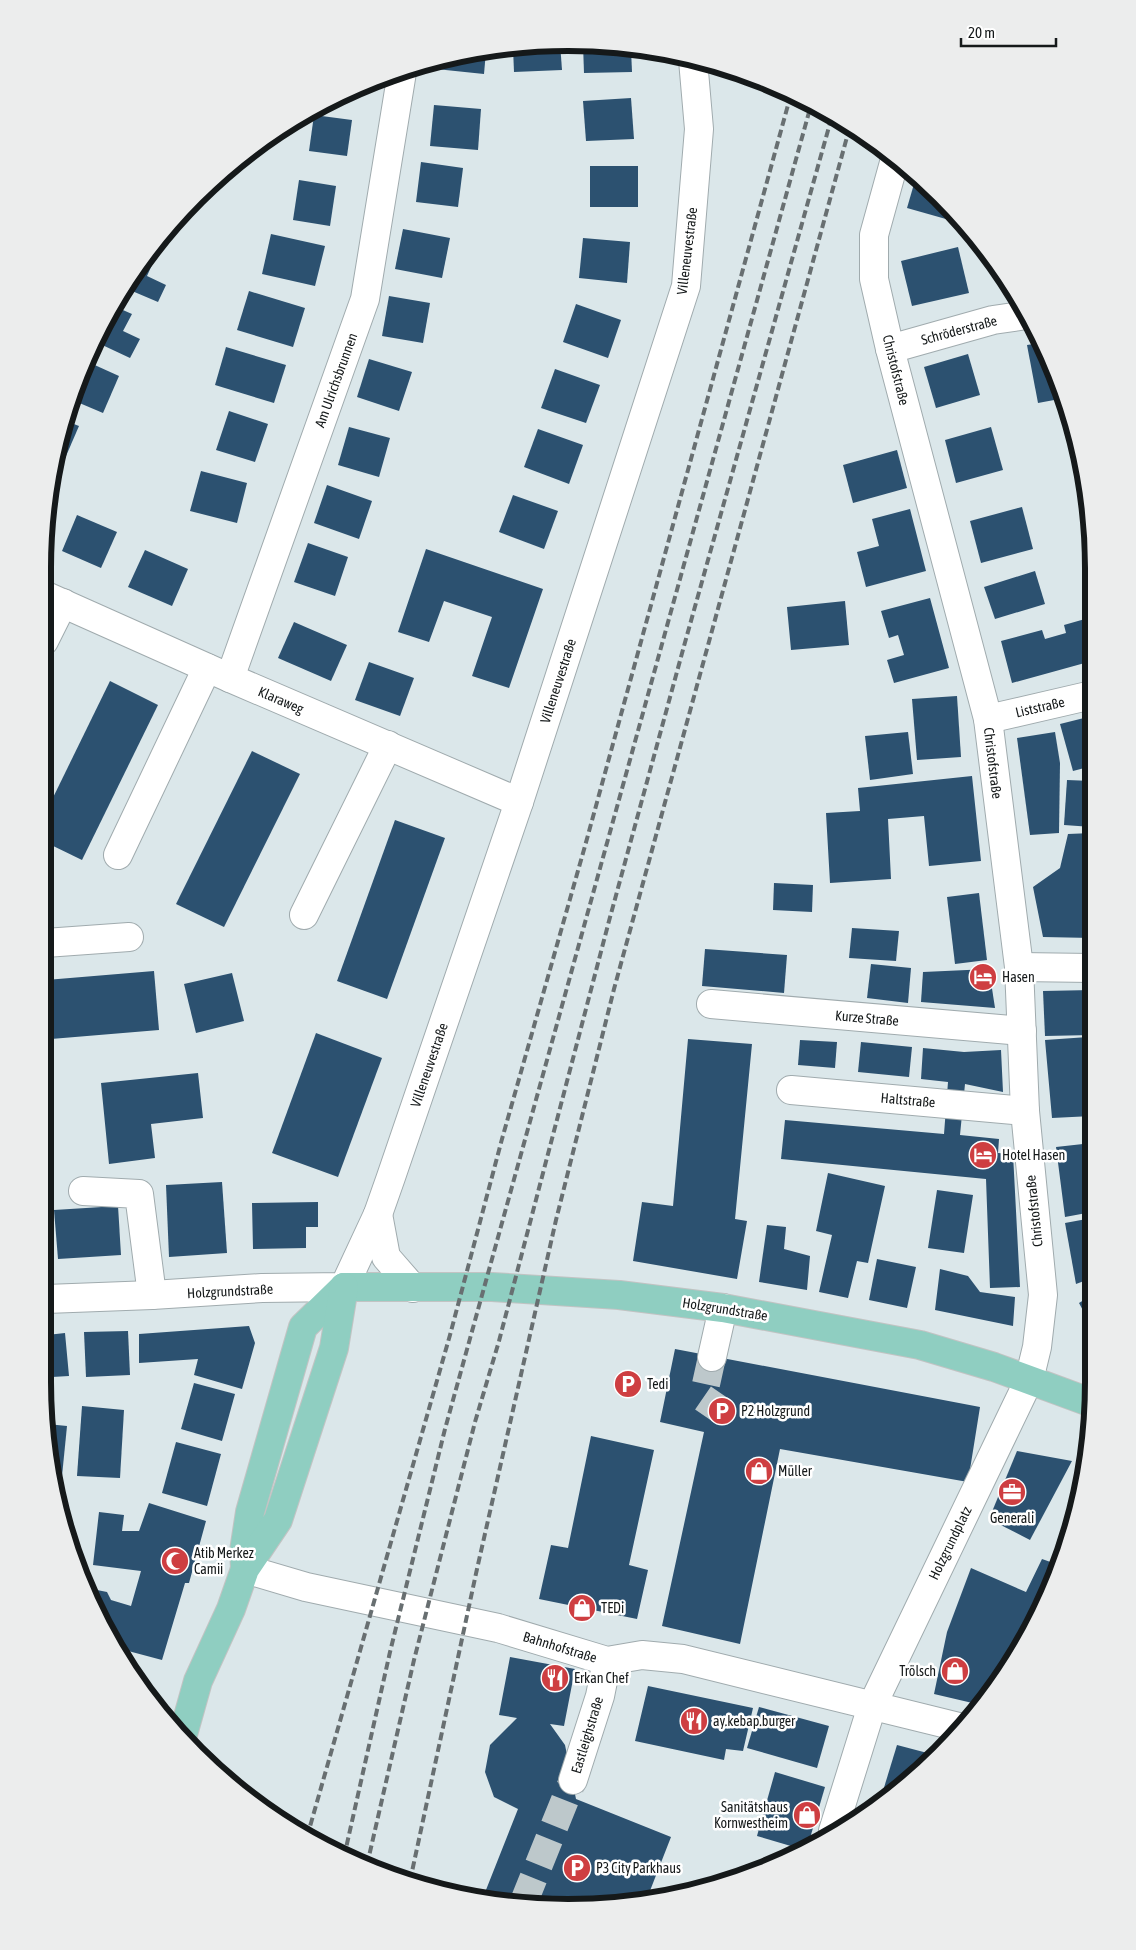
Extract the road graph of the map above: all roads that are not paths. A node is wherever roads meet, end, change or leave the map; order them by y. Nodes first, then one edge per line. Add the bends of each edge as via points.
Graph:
1 (694, 67) edge
2 (401, 79) edge
3 (892, 166) edge
4 (1019, 316) edge
5 (890, 349) junction
6 (53, 599) edge
7 (219, 673) junction
8 (1085, 697) edge
9 (988, 719) junction
10 (388, 745) junction
11 (519, 802) junction
12 (118, 855) dead end
13 (304, 915) dead end
14 (129, 937) dead end
15 (51, 943) edge
16 (1019, 967) junction
17 (1085, 968) edge
18 (711, 1004) dead end
19 (1022, 1031) junction
20 (791, 1090) dead end
21 (1025, 1111) junction
22 (83, 1191) dead end
23 (378, 1214) junction
24 (344, 1287) junction
25 (414, 1288) junction
26 (152, 1295) junction
27 (51, 1299) edge
28 (723, 1308) junction
29 (712, 1357) tunnel mouth
30 (1029, 1380) junction
31 (1084, 1400) edge
32 (245, 1569) junction
33 (607, 1661) junction
34 (872, 1706) junction
35 (954, 1726) edge
36 (185, 1729) edge
37 (573, 1780) tunnel mouth
38 (835, 1824) edge

1 - 11 street, Villeneuvestraße via 700,129 686,286
2 - 7 street, Am Ulrichsbrunnen via 365,299
3 - 5 street, Christofstraße via 874,235 874,278
4 - 5 street, Schröderstraße via 993,320
5 - 9 street, Christofstraße
6 - 7 street, Klaraweg
7 - 10 street, Klaraweg
7 - 12 street, Am Ulrichsbrunnen
8 - 9 street, Liststraße
9 - 16 street, Christofstraße
10 - 11 street, Klaraweg
10 - 13 street
11 - 23 street, Villeneuvestraße
14 - 15 street
16 - 17 street
16 - 19 street, Christofstraße
18 - 19 street, Kurze Straße
19 - 21 street, Christofstraße
20 - 21 street, Haltstraße
21 - 30 street, Christofstraße via 1043,1295 1037,1347
22 - 26 street via 139,1194
23 - 24 street, Villeneuvestraße
23 - 25 street via 386,1257
24 - 25 main road, Holzgrundstraße
24 - 26 street, Holzgrundstraße
24 - 32 main road via 334,1348 278,1520
24 - 32 main road via 303,1327 250,1512 244,1551
25 - 28 main road, Holzgrundstraße via 492,1287 609,1294
26 - 27 street, Holzgrundstraße
28 - 29 street
28 - 30 main road, Holzgrundstraße via 920,1345
30 - 31 main road, Holzgrundstraße
30 - 34 street, Holzgrundplatz
32 - 33 street, Bahnhofstraße via 306,1587 498,1628
32 - 36 main road via 232,1609 198,1681
33 - 34 street, Bahnhofstraße via 642,1655 683,1659
33 - 37 street, Eastleighstraße via 600,1696
34 - 35 street, Bahnhofstraße
34 - 38 street, Holzgrundplatz

